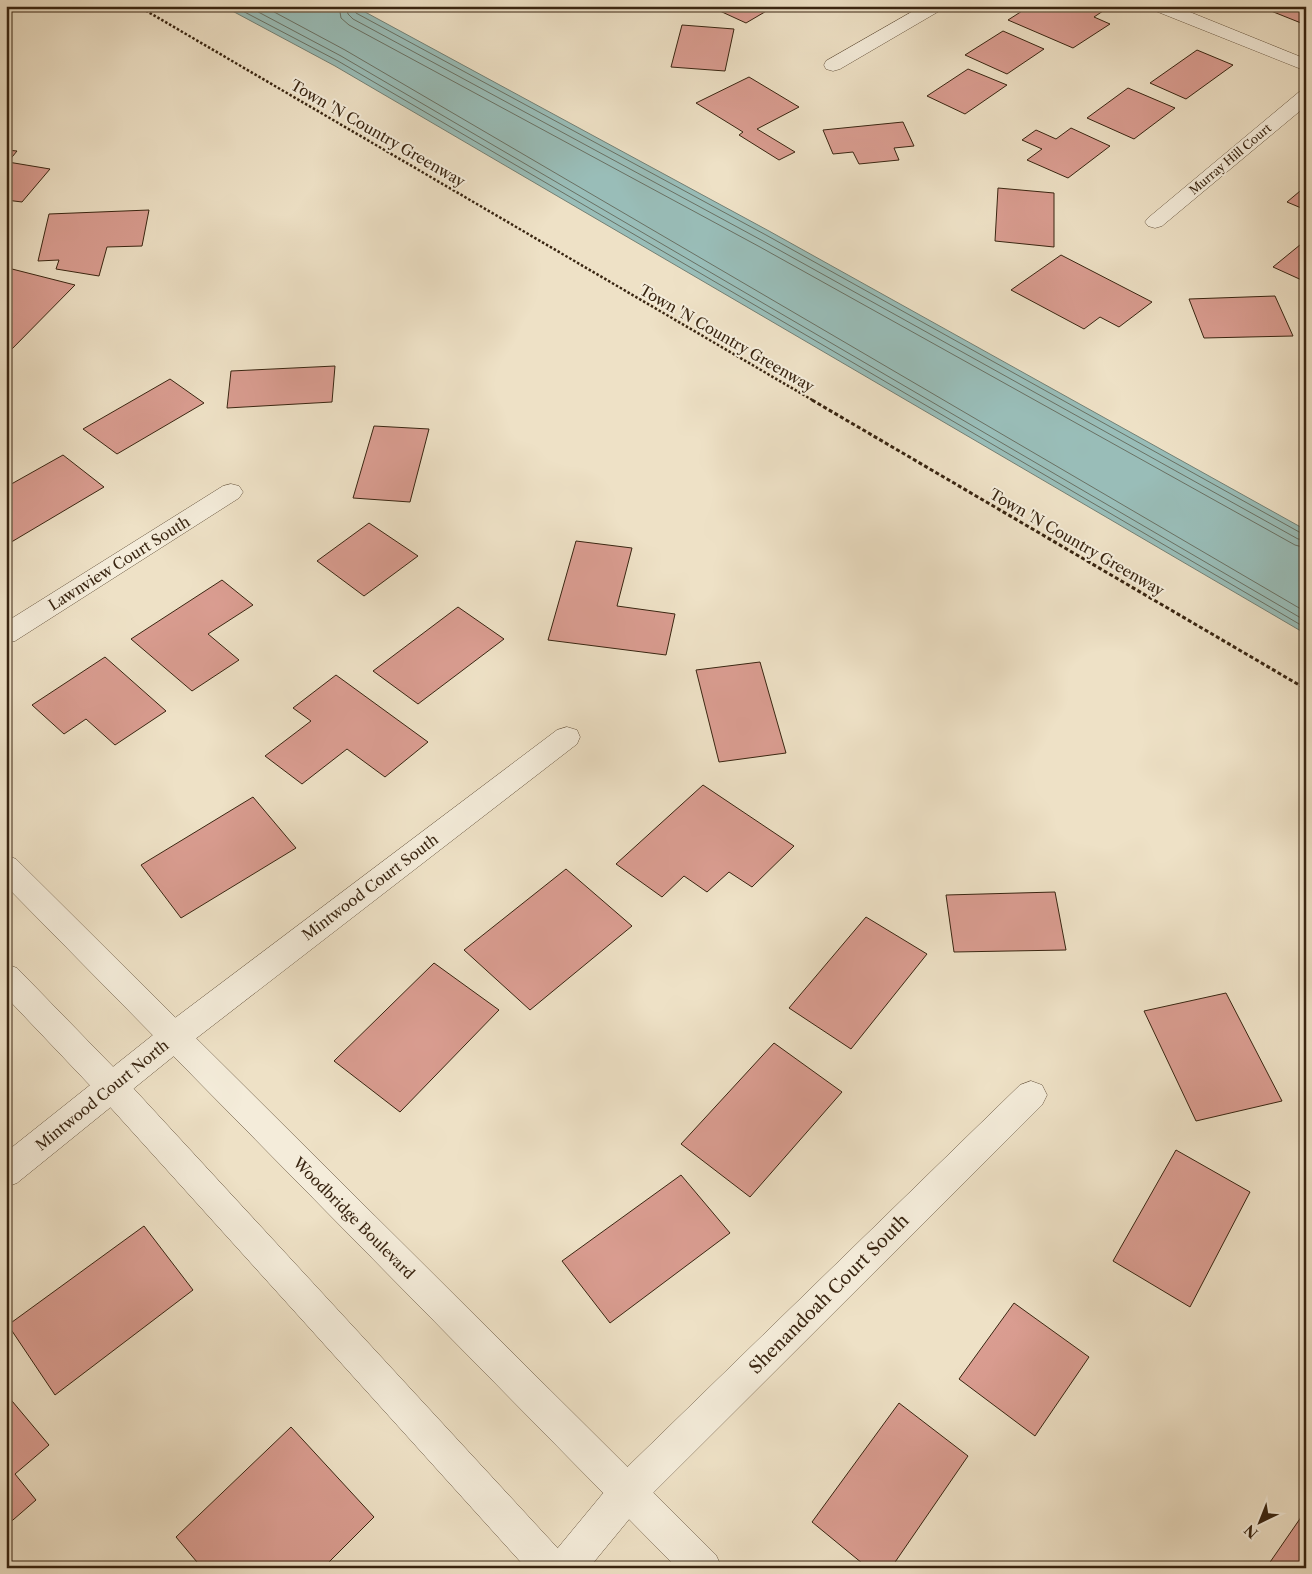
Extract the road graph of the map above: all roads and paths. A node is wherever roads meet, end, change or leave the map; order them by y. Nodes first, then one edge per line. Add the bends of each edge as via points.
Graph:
1 (138, 6) edge
2 (935, 6) edge
3 (1159, 6) edge
4 (832, 64) dead end
5 (1306, 66) edge
6 (1306, 96) edge
7 (1155, 222) dead end
8 (231, 492) dead end
9 (6, 634) edge
10 (1306, 689) edge
11 (567, 737) dead end
12 (6, 867) edge
13 (6, 977) edge
14 (174, 1037) junction
15 (112, 1087) junction
16 (1031, 1096) dead end
17 (6, 1172) edge
18 (627, 1493) junction
19 (551, 1568) edge
20 (565, 1568) edge
21 (703, 1568) edge

1 - 10 path, Town 'N Country Greenway
2 - 4 street
3 - 5 street
6 - 7 street, Murray Hill Court
8 - 9 street, Lawnview Court South
11 - 14 street, Mintwood Court South
12 - 14 street, Woodbridge Boulevard
13 - 15 street
14 - 15 street, Mintwood Court North
14 - 18 street, Woodbridge Boulevard
15 - 17 street, Mintwood Court North
15 - 19 street
16 - 18 street, Shenandoah Court South
18 - 20 street, Shenandoah Court South
18 - 21 street, Woodbridge Boulevard

